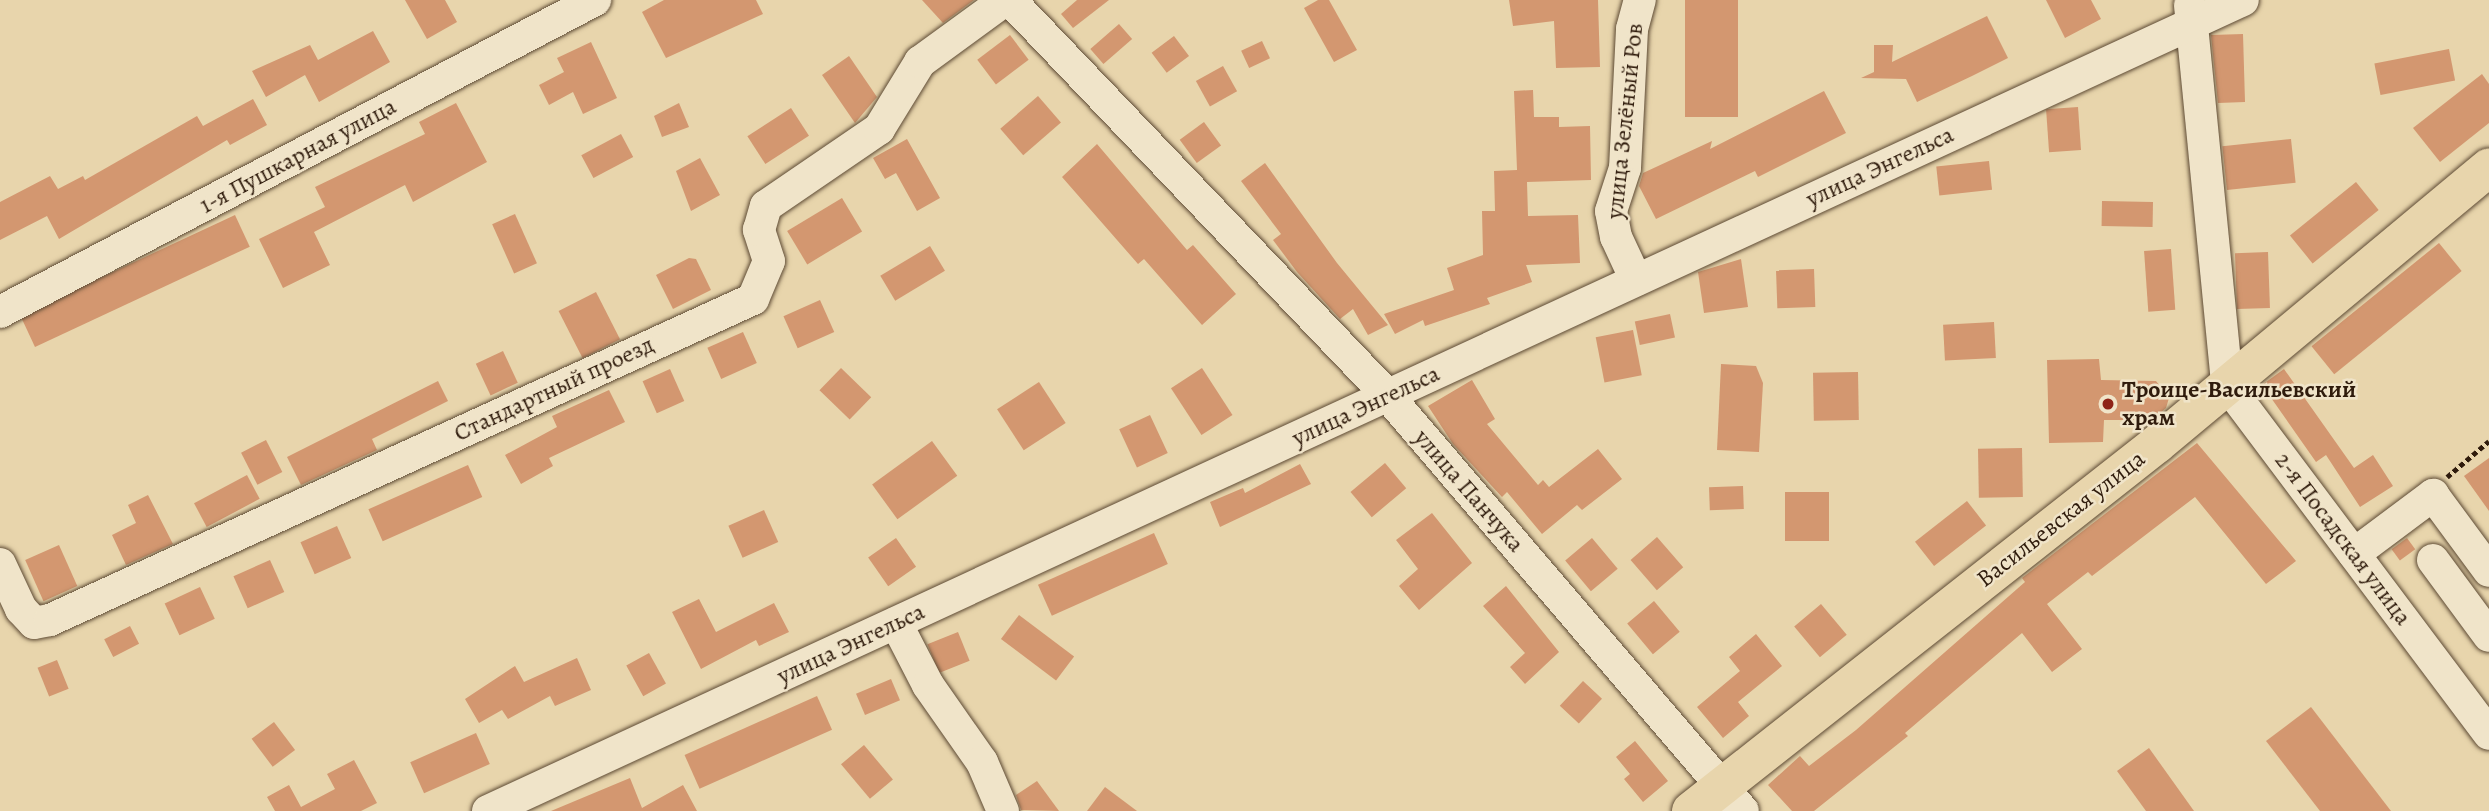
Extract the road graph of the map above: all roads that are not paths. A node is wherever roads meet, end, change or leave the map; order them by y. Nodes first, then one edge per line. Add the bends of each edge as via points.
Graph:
1 (595, 0) edge
2 (1007, 0) edge
3 (1640, 0) edge
4 (2243, 0) edge
5 (2190, 12) edge
6 (2489, 167) edge
7 (1636, 280) junction
8 (0, 312) edge
9 (2227, 385) junction
10 (1388, 396) junction
11 (2354, 554) junction
12 (2433, 560) dead end
13 (0, 564) edge
14 (2489, 571) edge
15 (895, 623) junction
16 (2489, 636) edge
17 (2485, 721) edge
18 (1732, 799) edge
19 (488, 811) edge
20 (1003, 811) edge
21 (1691, 811) edge

1 - 8 street, 1-я Пушкарная улица
2 - 10 street, улица Панчука
2 - 13 street, Стандартный проезд via 920,62 879,129 766,206 759,230 769,261 753,299 50,620 34,622 21,608
3 - 7 street, улица Зелёный Ров via 1632,29 1625,168 1611,211 1616,237
4 - 5 street, улица Энгельса
5 - 7 street, улица Энгельса
5 - 9 street
6 - 9 main road, Васильевская улица
7 - 10 street, улица Энгельса
9 - 11 street, 2-я Посадская улица
9 - 18 main road, Васильевская улица
10 - 15 street, улица Энгельса
10 - 18 street, улица Панчука
11 - 14 street via 2433,495
11 - 17 street, 2-я Посадская улица
12 - 16 street
15 - 19 street, улица Энгельса
15 - 20 street via 928,685 982,762
18 - 21 main road, Васильевская улица

